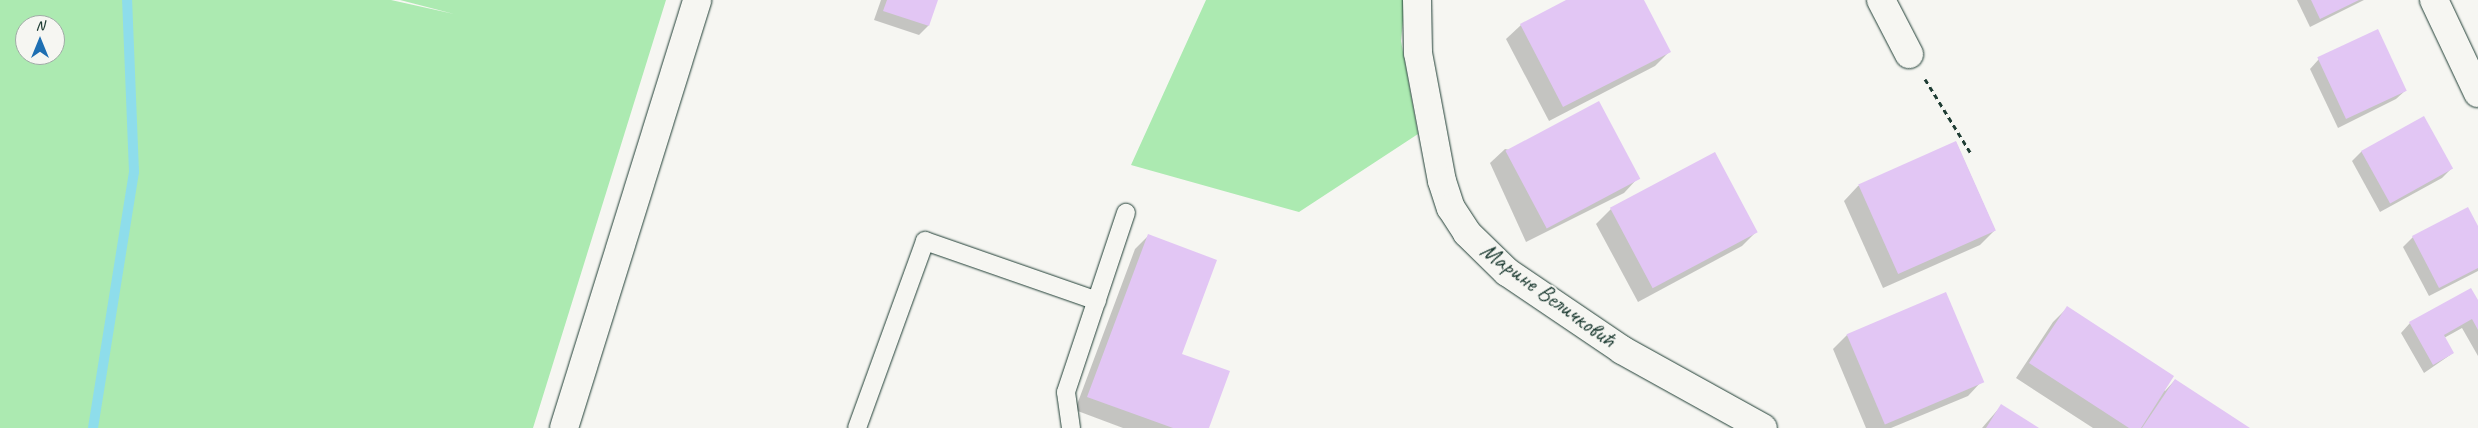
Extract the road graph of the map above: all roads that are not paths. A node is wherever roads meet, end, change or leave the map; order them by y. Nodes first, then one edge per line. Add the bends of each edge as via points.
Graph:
1 (697, 0) edge
2 (1418, 0) edge
3 (1881, 0) edge
4 (2434, 0) edge
5 (1908, 54) road end
6 (2478, 93) edge
7 (1126, 214) dead end
8 (1097, 301) junction
9 (1755, 426) edge
10 (564, 428) edge
11 (857, 428) edge
12 (1071, 428) edge

1 - 10 street
2 - 9 street, Марине Величковић via 1418,53 1442,181 1451,208 1467,233 1508,272 1622,350
3 - 5 street
4 - 6 street
7 - 8 lane
8 - 11 lane via 925,241
8 - 12 lane via 1066,392

